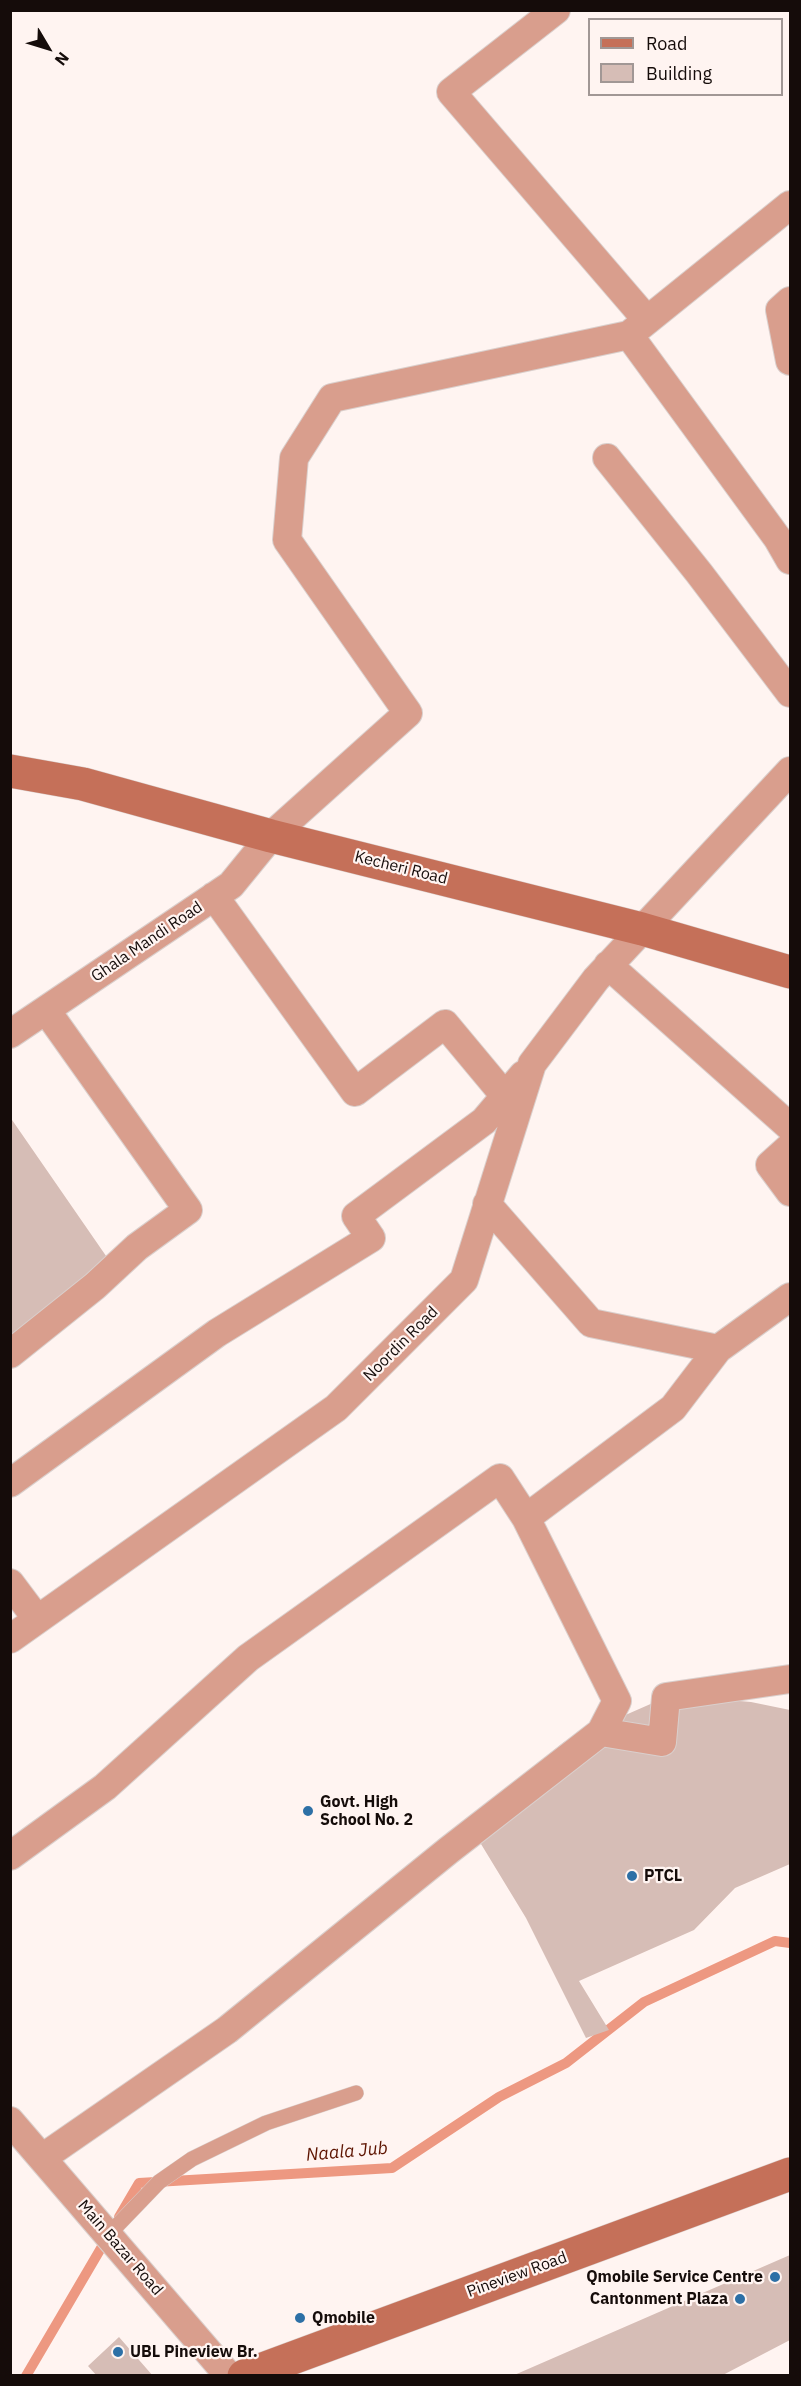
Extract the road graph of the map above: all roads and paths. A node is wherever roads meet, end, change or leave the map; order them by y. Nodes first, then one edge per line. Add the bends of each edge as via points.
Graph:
1 (556, 10) edge
2 (790, 205) edge
3 (790, 301) edge
4 (638, 328) junction
5 (790, 361) edge
6 (607, 458) dead end
7 (790, 560) edge
8 (790, 693) edge
9 (10, 771) edge
10 (790, 771) edge
11 (271, 836) junction
12 (214, 896) junction
13 (642, 929) junction
14 (608, 965) junction
15 (790, 972) edge
16 (46, 1010) junction
17 (10, 1034) edge
18 (532, 1064) junction
19 (505, 1096) junction
20 (790, 1127) edge
21 (790, 1148) edge
22 (790, 1192) edge
23 (487, 1204) junction
24 (790, 1297) edge
25 (718, 1349) junction
26 (10, 1354) edge
27 (10, 1483) edge
28 (526, 1518) junction
29 (10, 1583) edge
30 (37, 1619) junction
31 (10, 1639) edge
32 (790, 1679) edge
33 (601, 1732) junction
34 (10, 1856) edge
35 (356, 2093) dead end
36 (10, 2121) edge
37 (42, 2158) junction
38 (790, 2174) edge
39 (109, 2234) junction
40 (229, 2376) edge
41 (244, 2376) edge

1 - 4 street via 451,92
2 - 4 street
3 - 5 street via 780,310
4 - 7 street
4 - 11 street, Ghala Mandi Road via 332,398 294,458 287,540 408,713
6 - 8 street
9 - 11 street, Kecheri Road via 83,784
10 - 13 street, Noordin Road
11 - 12 street, Ghala Mandi Road via 231,885
11 - 13 street, Kecheri Road
12 - 16 street, Ghala Mandi Road
12 - 19 street via 355,1092 445,1024
13 - 14 street, Noordin Road
13 - 15 street, Kecheri Road
14 - 18 street, Noordin Road
14 - 20 street
16 - 17 street, Ghala Mandi Road
16 - 26 street via 188,1210 137,1247
18 - 19 street
18 - 23 street, Noordin Road
19 - 27 street via 484,1121 356,1216 371,1238 217,1333
21 - 22 street via 770,1165
23 - 25 street via 591,1323
23 - 30 street, Noordin Road via 464,1280 336,1408
24 - 25 street
25 - 28 street via 673,1408
28 - 33 street via 617,1701
28 - 34 street via 500,1478 248,1658 105,1787
29 - 30 street
30 - 31 street, Noordin Road
32 - 33 street via 666,1697 662,1742
33 - 37 street via 227,2030
35 - 39 lane via 266,2123 192,2159 159,2182
36 - 37 street, Main Bazar Road
37 - 39 street, Main Bazar Road
38 - 41 street, Pineview Road
39 - 40 street, Main Bazar Road

